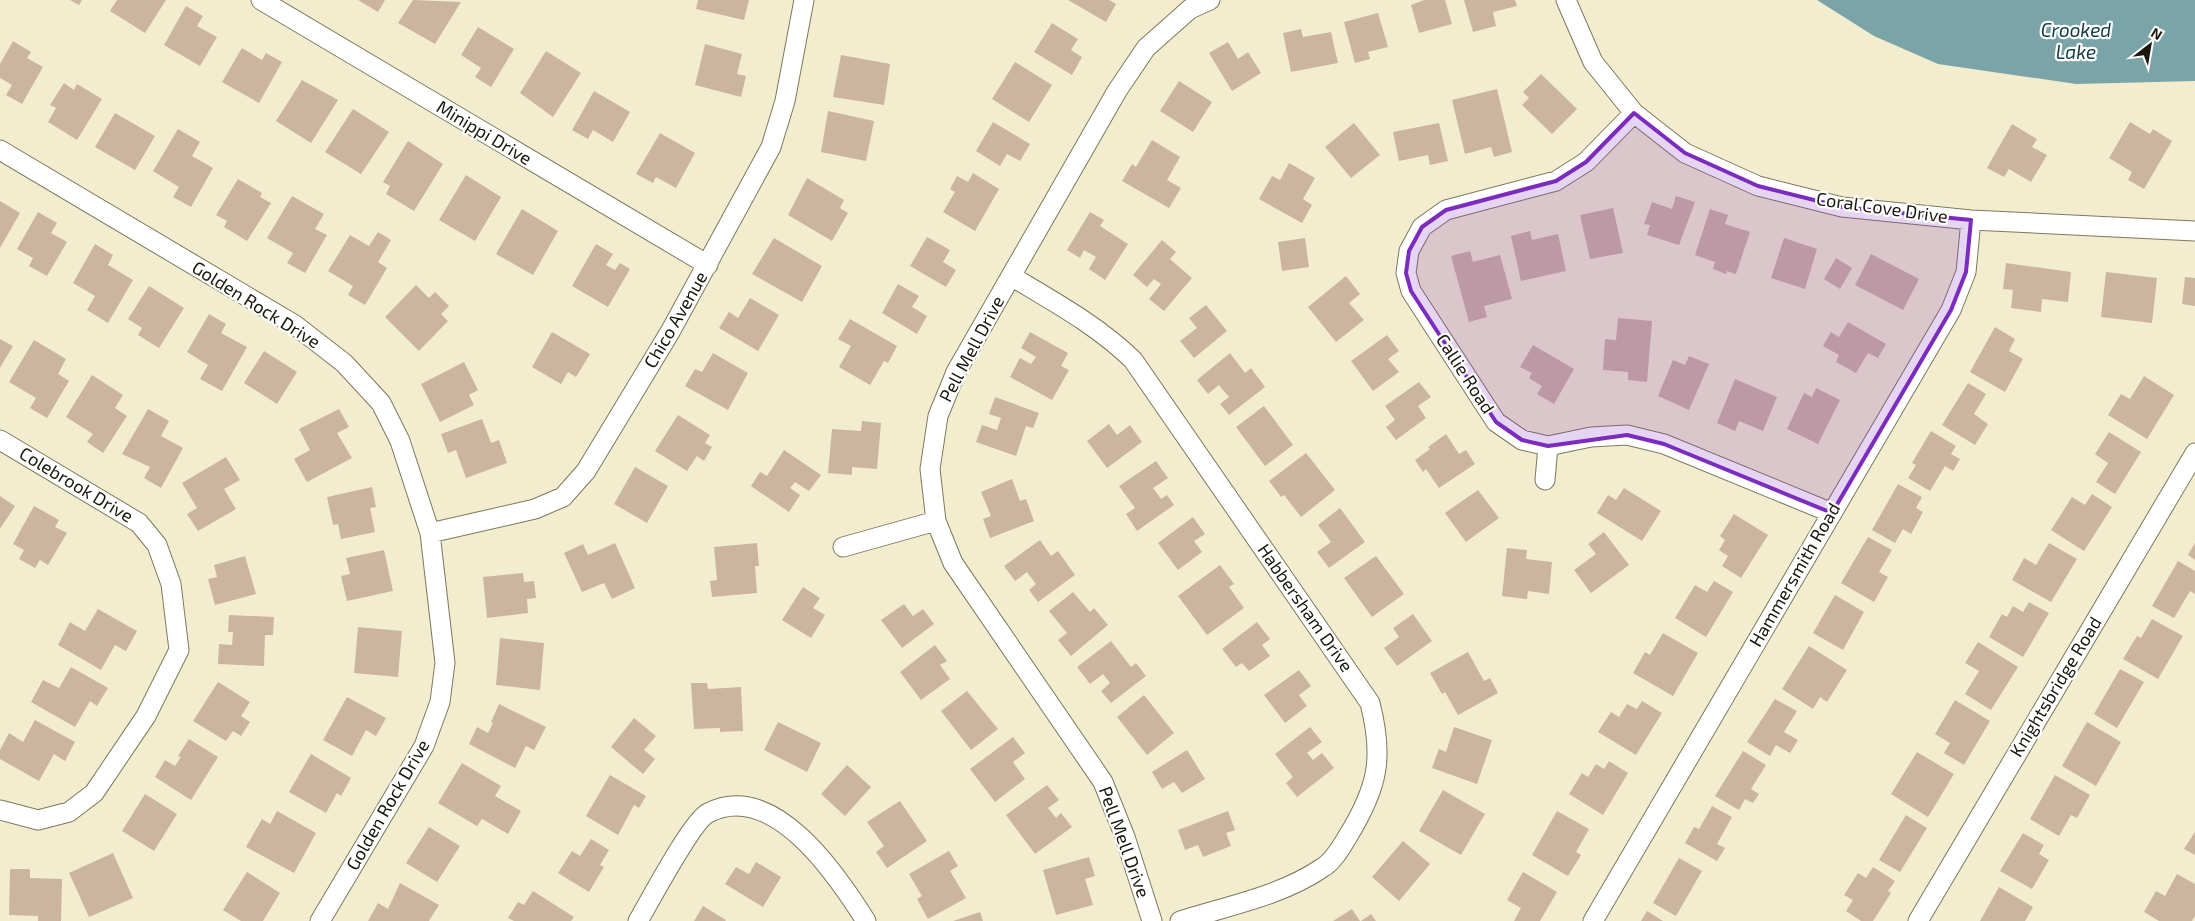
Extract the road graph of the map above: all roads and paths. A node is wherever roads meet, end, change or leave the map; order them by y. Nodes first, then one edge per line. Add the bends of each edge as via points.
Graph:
1 (261, 0) edge
2 (804, 0) edge
3 (1210, 0) edge
4 (1566, 0) edge
5 (1634, 113) junction
6 (0, 150) edge
7 (1971, 220) junction
8 (2195, 231) edge
9 (708, 265) junction
10 (1011, 276) junction
11 (0, 440) edge
12 (1548, 446) junction
13 (2195, 453) edge
14 (1545, 480) dead end
15 (1832, 513) junction
16 (936, 521) junction
17 (430, 533) junction
18 (843, 547) dead end
19 (0, 810) edge
20 (320, 921) edge
21 (638, 921) edge
22 (866, 921) edge
23 (1152, 921) edge
24 (1180, 921) edge
25 (1592, 921) edge
26 (1918, 921) edge

1 - 9 street, Minippi Drive
2 - 9 street, Chico Avenue via 785,100 771,147
3 - 10 street, Pell Mell Drive via 1190,9 1146,48 1117,91
4 - 5 street, Coral Cove Drive via 1593,62
5 - 7 street, Coral Cove Drive via 1685,153 1758,186 1842,207
5 - 12 street, Callie Road via 1586,162 1556,181 1446,210 1422,228 1408,251 1406,273 1410,291 1496,422 1522,440
6 - 17 street, Golden Rock Drive via 295,325 344,363 380,403 400,442
7 - 8 street, Coral Cove Drive
7 - 15 street, Hammersmith Road via 1966,272 1951,310
9 - 17 street, Chico Avenue via 586,471 563,497 535,509
10 - 16 street, Pell Mell Drive via 956,372 938,416 930,469
10 - 24 street, Habbersham Drive via 1088,322 1133,360 1370,703 1378,734 1376,772 1365,808 1343,845 1324,868 1289,886
11 - 19 street, Colebrook Drive via 139,523 157,546 171,584 179,650 146,716 94,793 69,812 38,820
12 - 14 street
12 - 15 street, Callie Road via 1627,434 1664,444
13 - 26 street, Knightsbridge Road
15 - 25 street, Hammersmith Road
16 - 18 street
16 - 23 street, Pell Mell Drive via 953,563 1103,782
17 - 20 street, Golden Rock Drive via 445,663 440,702 424,746
21 - 22 street via 689,834 707,813 736,804 762,810 792,830 837,875

